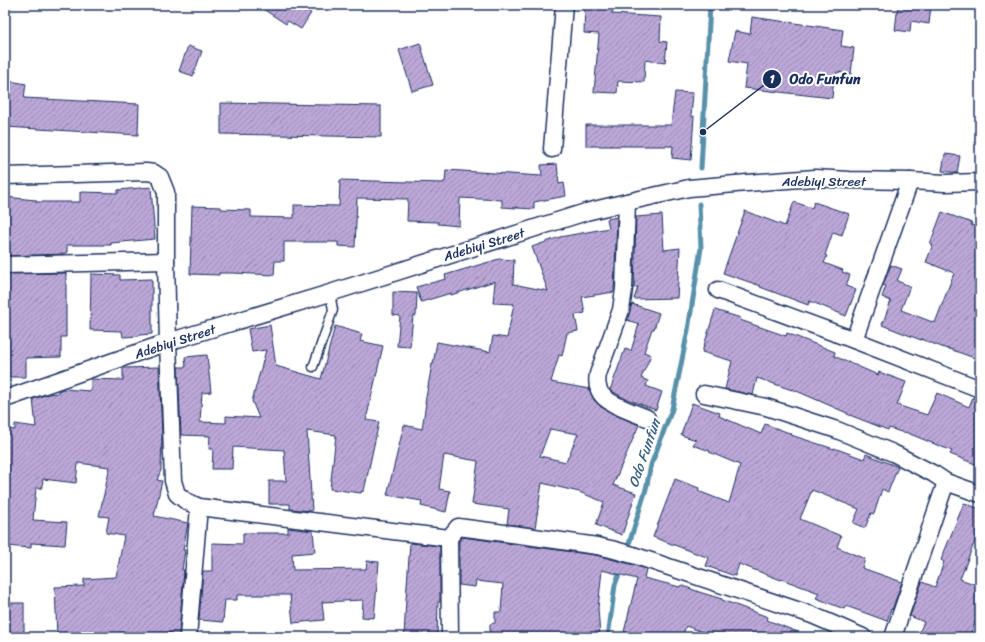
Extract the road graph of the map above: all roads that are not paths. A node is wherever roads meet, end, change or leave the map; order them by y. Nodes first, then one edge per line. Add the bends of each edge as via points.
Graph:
1 (564, 5) edge
2 (552, 149) dead end
3 (5, 176) edge
4 (910, 181) junction
5 (980, 182) edge
6 (627, 202) junction
7 (166, 261) junction
8 (5, 265) edge
9 (718, 290) dead end
10 (330, 293) junction
11 (854, 340) junction
12 (168, 342) junction
13 (313, 367) dead end
14 (980, 389) edge
15 (704, 394) dead end
16 (5, 399) edge
17 (647, 418) dead end
18 (946, 482) junction
19 (980, 494) edge
20 (199, 507) junction
21 (449, 538) junction
22 (188, 637) edge
23 (450, 637) edge
24 (863, 637) edge
25 (893, 637) edge

1 - 2 street
3 - 7 street via 154,173 160,177 166,192
4 - 5 street, Adebiyi Street
4 - 6 street, Adebiyi Street via 800,179 689,188
4 - 11 street
6 - 10 street, Adebiyi Street via 586,212
6 - 17 street via 621,310 597,382 599,391 605,399
7 - 8 street
7 - 12 street
9 - 11 street
10 - 12 street, Adebiyi Street
10 - 13 lane via 332,310
11 - 14 street
12 - 16 street, Adebiyi Street
12 - 20 street via 173,481 177,494 186,502
15 - 18 street via 766,407 837,430 893,453
18 - 19 street
18 - 25 street
20 - 21 street
20 - 22 street
21 - 23 street
21 - 24 street via 458,527 611,549 812,615

